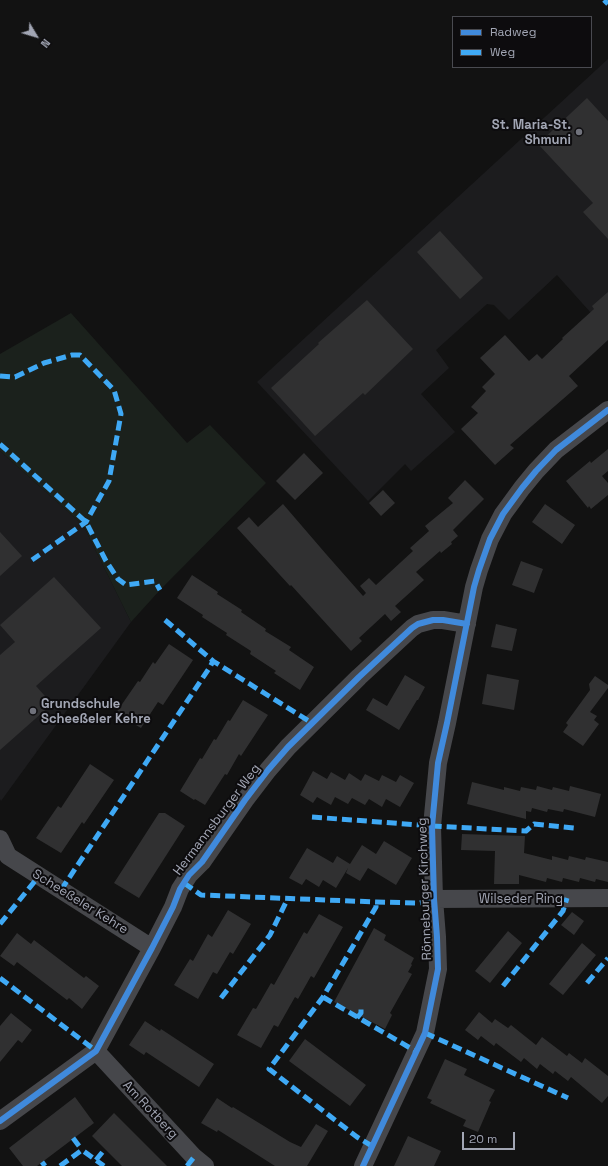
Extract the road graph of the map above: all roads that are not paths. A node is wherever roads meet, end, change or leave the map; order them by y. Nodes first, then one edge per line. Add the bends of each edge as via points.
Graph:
1 (608, 410) edge
2 (467, 624) junction
3 (0, 839) edge
4 (4, 858) edge
5 (608, 898) edge
6 (434, 899) junction
7 (152, 948) junction
8 (96, 1051) junction
9 (0, 1120) edge
10 (205, 1166) edge
11 (363, 1166) edge

1 - 2 street, Rönneburger Kirchweg via 556,450 509,504 487,546 474,587
2 - 6 street, Rönneburger Kirchweg via 438,763 432,826
2 - 7 street, Hermannsburger Weg via 433,620 418,624 384,653 312,723 268,770 244,800 202,862 189,875
3 - 4 street, Scheeßeler Kehre
4 - 7 street, Scheeßeler Kehre
5 - 6 street, Wilseder Ring
6 - 11 street, Rönneburger Kirchweg via 438,969 425,1033
7 - 8 street, Hermannsburger Weg
8 - 9 street, Hermannsburger Weg
8 - 10 street, Am Rotberg

